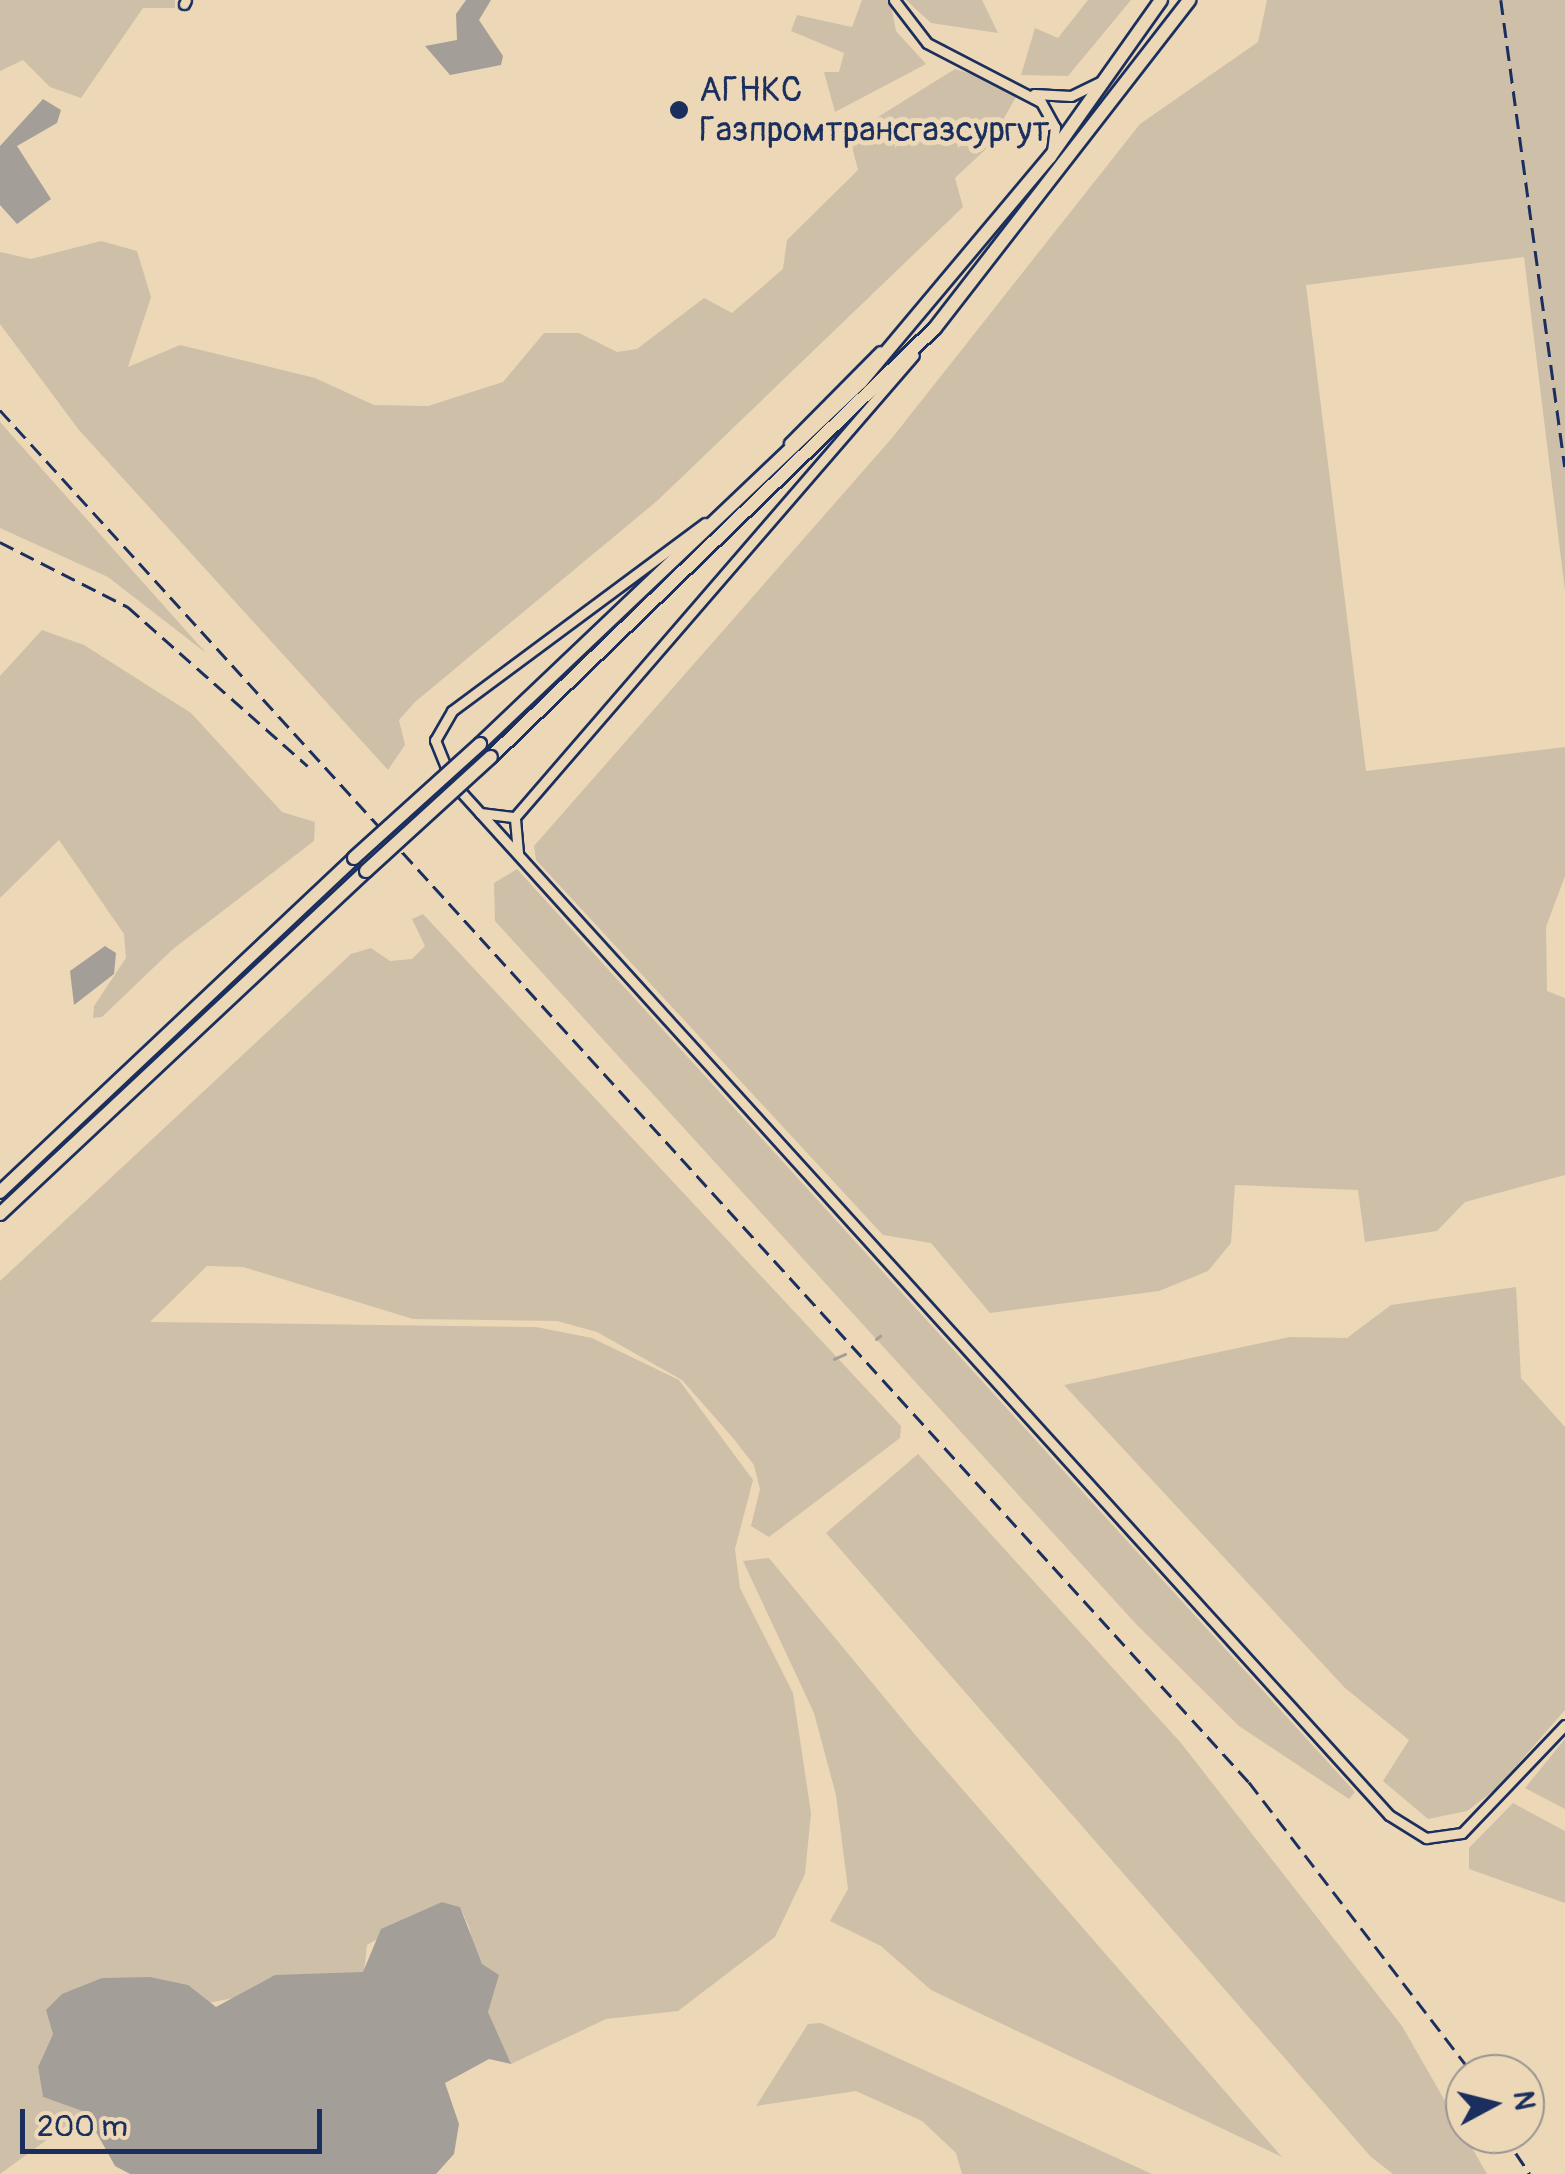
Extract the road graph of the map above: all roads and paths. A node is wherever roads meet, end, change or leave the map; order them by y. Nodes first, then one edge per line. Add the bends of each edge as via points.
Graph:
1 (894, 0) edge
2 (1161, 0) edge
3 (1189, 1) edge
4 (1115, 68) junction
5 (1032, 93) junction
6 (1050, 157) junction
7 (921, 314) junction
8 (935, 328) junction
9 (468, 802) junction
10 (515, 817) junction
11 (542, 883) junction
12 (0, 1192) edge
13 (0, 1214) edge
14 (1565, 1725) edge

1 - 5 street via 928,43
2 - 4 main road
3 - 8 main road via 1090,139
4 - 5 street via 1078,95
4 - 6 main road
5 - 6 street via 1053,118
6 - 7 main road
7 - 9 street via 709,520 452,710 436,752
7 - 12 main road, bridge via 730,513
8 - 10 street
8 - 13 main road, bridge via 492,757
9 - 10 street via 494,820
9 - 11 street
10 - 11 street via 512,843
11 - 14 street via 1400,1824 1426,1838 1462,1833

